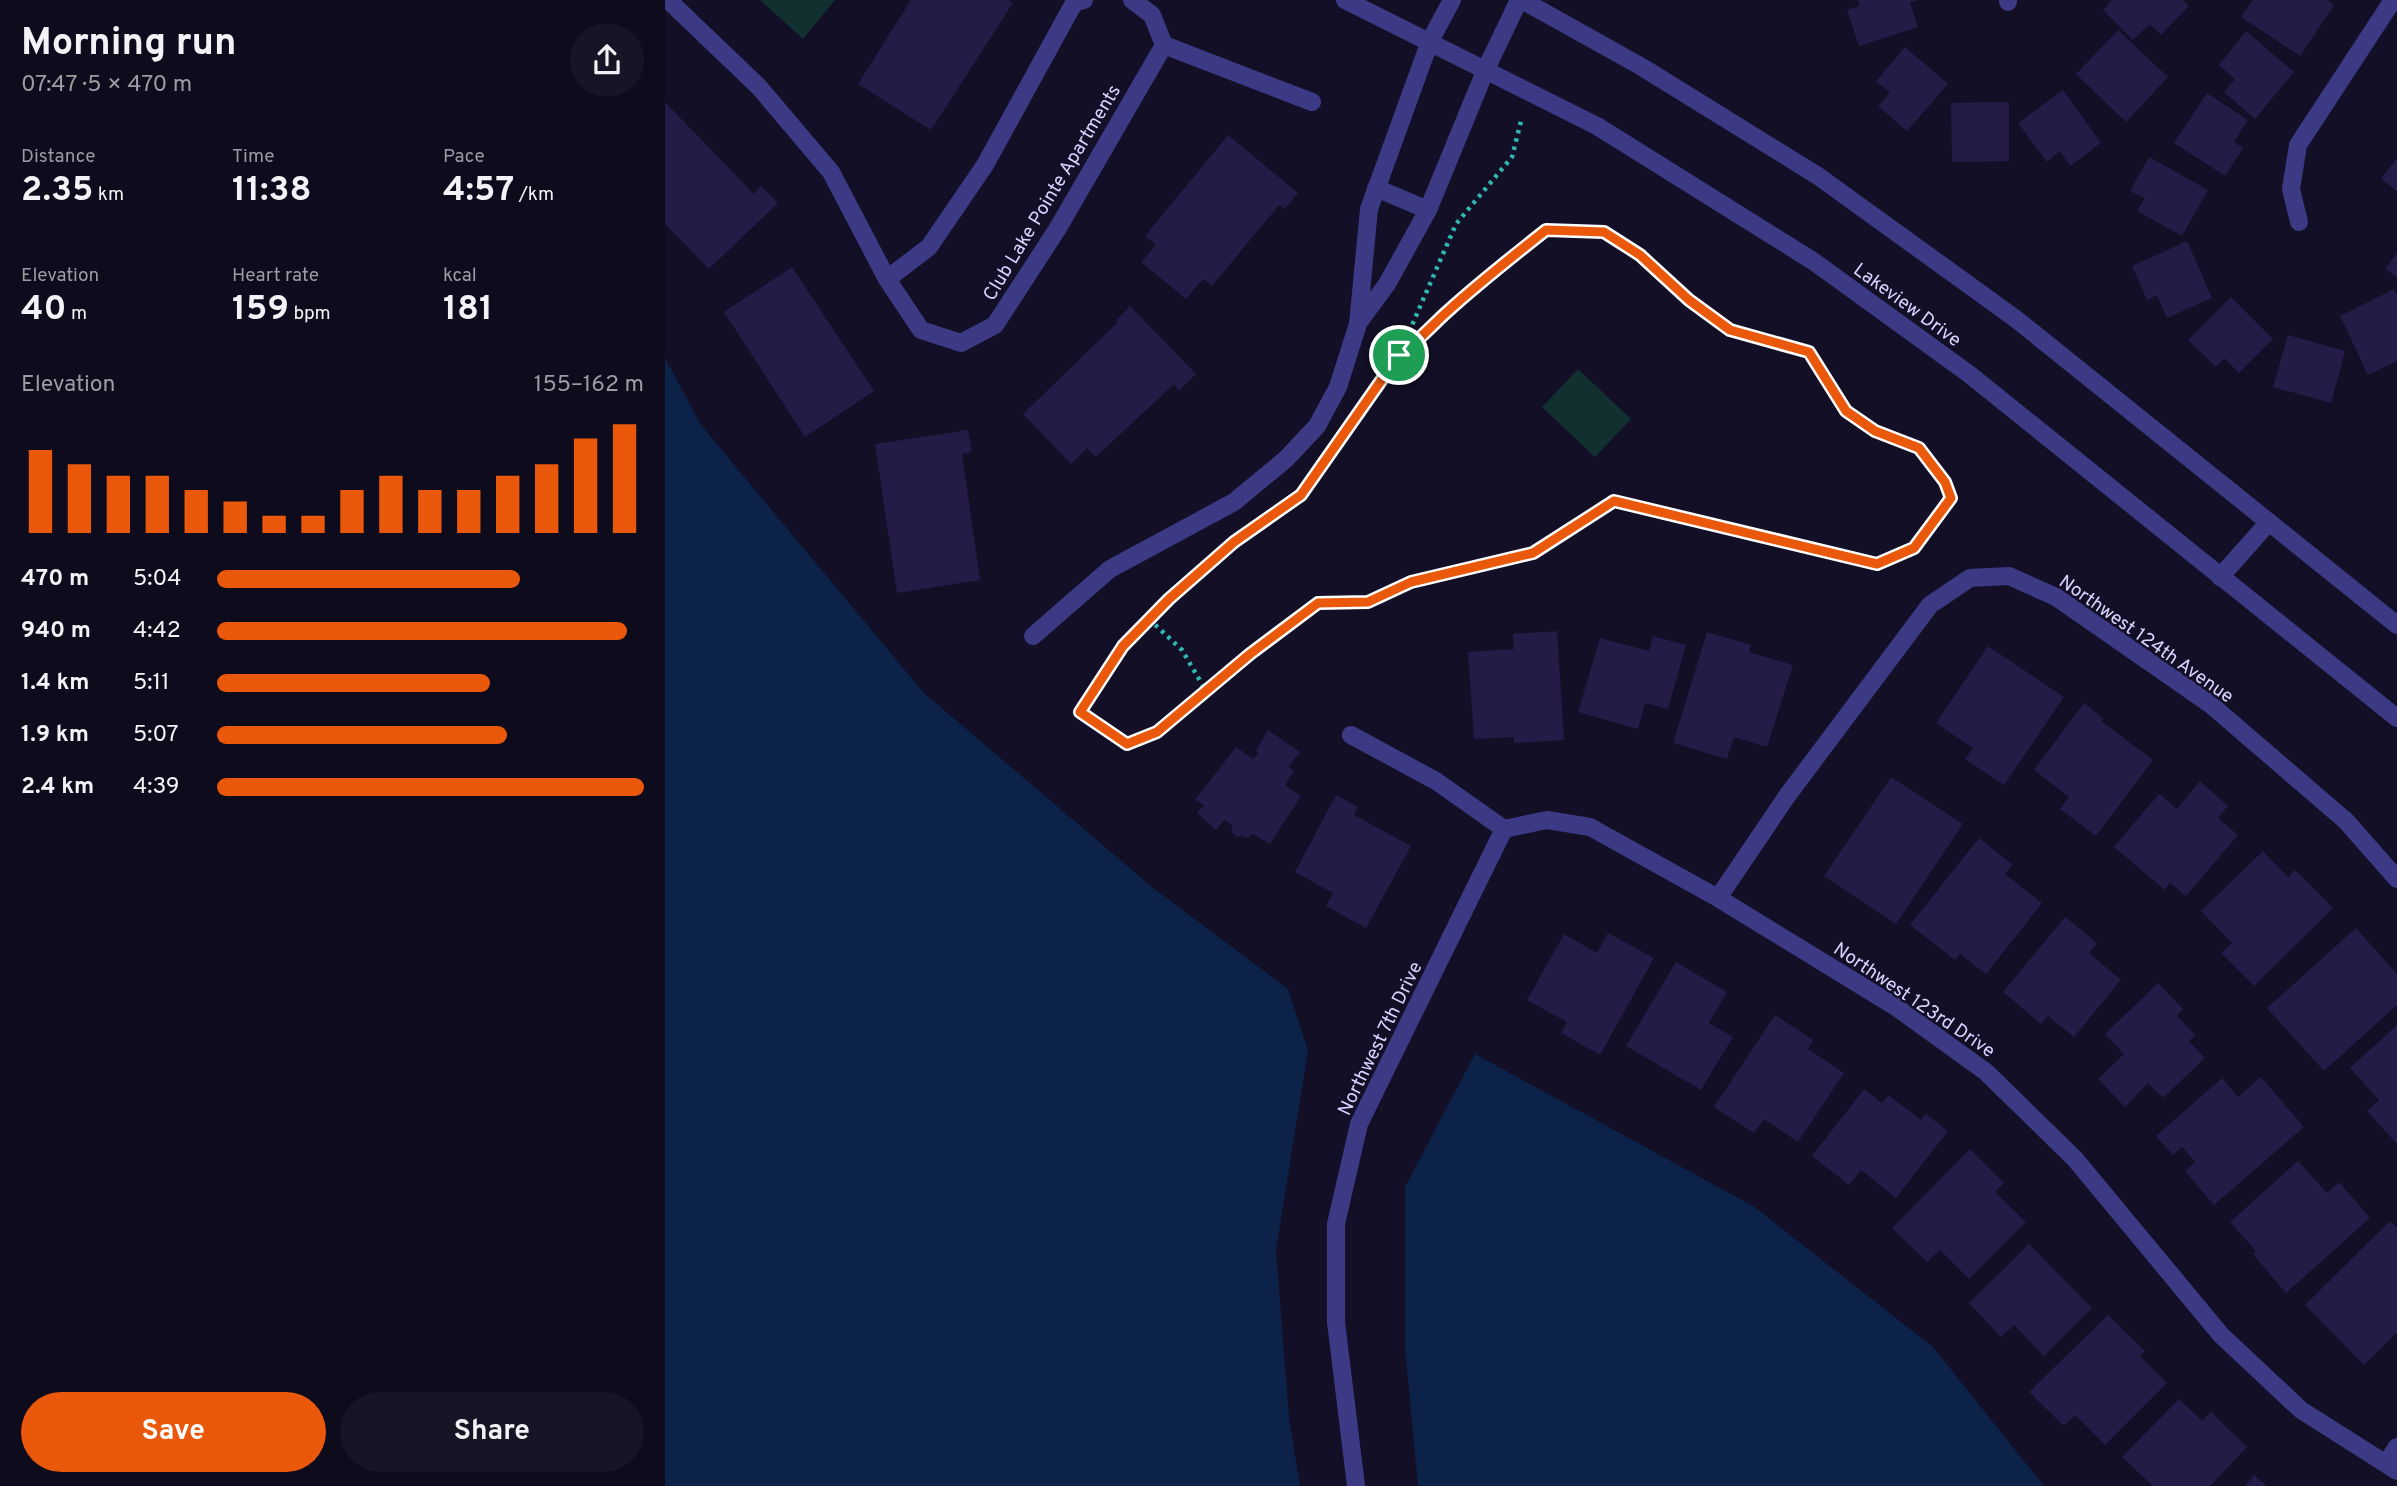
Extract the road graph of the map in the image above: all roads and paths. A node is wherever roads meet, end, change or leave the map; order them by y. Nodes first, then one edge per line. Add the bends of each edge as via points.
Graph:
1 (668, 0) edge
2 (1084, 0) edge
3 (1132, 0) edge
4 (1345, 0) edge
5 (1452, 0) edge
6 (1520, 0) edge
7 (2393, 0) edge
8 (1430, 41) junction
9 (1164, 45) junction
10 (1486, 69) junction
11 (1312, 102) dead end
12 (1521, 121) dead end
13 (1376, 188) junction
14 (1428, 210) junction
15 (2299, 222) dead end
16 (887, 279) junction
17 (1358, 324) junction
18 (1399, 355) junction
19 (2269, 522) junction
20 (2220, 576) junction
21 (1149, 619) junction
22 (2397, 625) edge
23 (1033, 636) dead end
24 (1206, 691) junction
25 (2397, 718) edge
26 (1351, 735) dead end
27 (1504, 830) junction
28 (2397, 879) edge
29 (1719, 898) junction
30 (2397, 1447) edge
31 (2391, 1468) edge
32 (1356, 1486) edge

1 - 16 street, Club Lake Pointe Apartments via 759,87 831,172
2 - 16 street via 1074,3 985,164 929,247
3 - 9 street via 1153,15
4 - 8 street, Lakeview Drive
5 - 8 street
6 - 10 street
6 - 19 street via 1818,176 2016,319
7 - 15 street via 2298,145 2291,189
8 - 10 street, Lakeview Drive
8 - 13 street
9 - 11 street
9 - 16 street, Club Lake Pointe Apartments via 1058,228 995,325 961,343 921,330
10 - 14 street
10 - 20 street, Lakeview Drive via 1597,126 1813,261 1969,374
12 - 18 path via 1511,158 1456,224
13 - 14 street
13 - 17 street via 1369,209
14 - 17 street via 1387,284
17 - 23 street via 1338,387 1317,426 1286,459 1234,502 1110,569
18 - 21 path via 1301,495 1234,542
18 - 24 path via 1419,342 1487,275 1546,230 1604,232 1640,255 1730,330 1809,352 1846,411 1875,431 1919,448 1945,482 1951,498 1914,548 1877,564 1614,501 1533,553 1411,582 1368,602 1318,603
19 - 20 street
19 - 22 street
20 - 25 street, Lakeview Drive
21 - 24 path via 1182,650
21 - 24 path via 1123,646 1080,712 1127,744 1157,732
26 - 27 street via 1436,782
27 - 29 street, Northwest 123rd Drive via 1547,820 1590,827
27 - 32 street, Northwest 7th Drive via 1359,1124 1336,1224 1336,1322
28 - 29 street, Northwest 124th Avenue via 2346,821 2210,704 2056,597 2009,576 1970,578 1930,606 1787,796
29 - 31 street, Northwest 123rd Drive via 1896,1007 1986,1072 2075,1160 2221,1335 2301,1410
30 - 31 street

